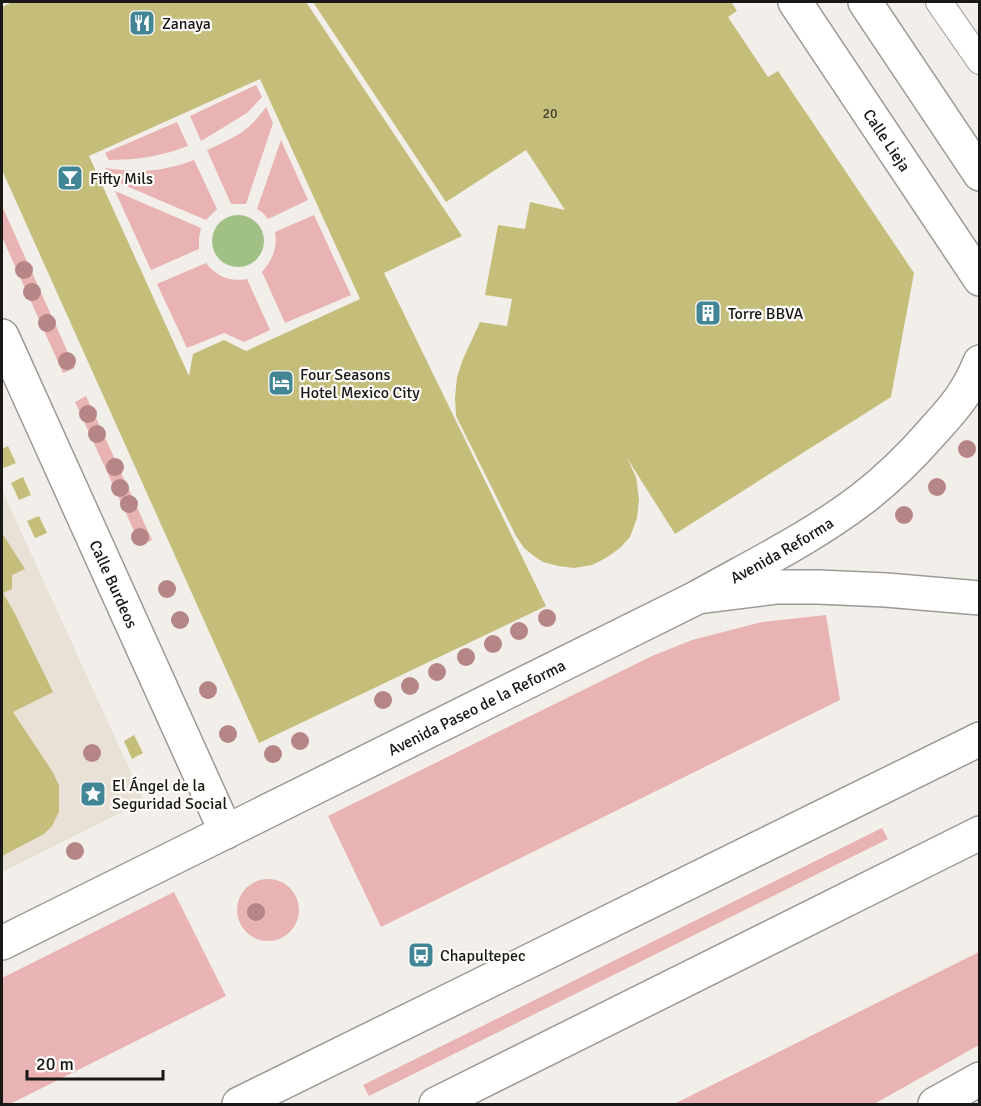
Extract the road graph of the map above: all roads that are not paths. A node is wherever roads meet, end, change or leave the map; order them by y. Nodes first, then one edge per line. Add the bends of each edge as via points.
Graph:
1 (795, 2) edge
2 (865, 2) edge
3 (939, 2) edge
4 (980, 62) edge
5 (980, 174) edge
6 (980, 279) edge
7 (2, 336) edge
8 (980, 362) edge
9 (698, 597) junction
10 (980, 598) edge
11 (980, 739) edge
12 (226, 832) junction
13 (980, 834) edge
14 (2, 943) edge
15 (980, 1079) edge
16 (239, 1104) edge
17 (436, 1104) edge
18 (934, 1104) edge

1 - 6 street, Calle Lieja
2 - 5 street
3 - 4 lane
7 - 12 street, Calle Burdeos
8 - 9 street, Avenida Reforma via 960,402 863,499 806,537
9 - 10 street, Avenida Paseo de la Reforma via 777,587 818,587
9 - 12 street, Avenida Paseo de la Reforma
11 - 16 street
12 - 14 street, Avenida Paseo de la Reforma
13 - 17 street
15 - 18 street

